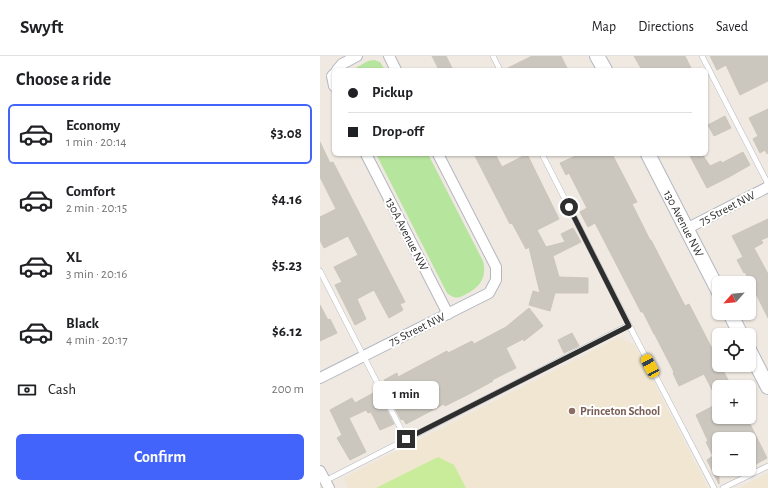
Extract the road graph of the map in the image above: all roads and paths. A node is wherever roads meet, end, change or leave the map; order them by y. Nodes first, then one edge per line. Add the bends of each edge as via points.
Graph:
1 (357, 56) edge
2 (389, 56) edge
3 (493, 56) edge
4 (597, 56) edge
5 (702, 56) edge
6 (340, 68) edge
7 (395, 68) edge
8 (499, 68) edge
9 (604, 68) edge
10 (367, 156) edge
11 (439, 156) edge
12 (543, 156) edge
13 (649, 156) edge
14 (768, 186) edge
15 (686, 229) junction
16 (320, 271) edge
17 (712, 279) edge
18 (448, 314) junction
19 (629, 326) junction
20 (363, 355) junction
21 (756, 364) edge
22 (320, 378) edge
23 (768, 387) edge
24 (406, 439) junction
25 (768, 466) edge
26 (320, 471) edge
27 (327, 484) edge
28 (714, 488) edge
29 (723, 488) edge

1 - 6 street
2 - 7 street
3 - 8 lane
4 - 9 street
5 - 14 lane
10 - 18 street, 130A Avenue NW
11 - 18 street, 75 Street NW via 496,266 496,280 489,293
12 - 19 lane
13 - 15 street, 130 Avenue NW
14 - 15 street, 75 Street NW
15 - 17 street, 130 Avenue NW
16 - 20 lane
18 - 20 street, 75 Street NW
19 - 24 lane
19 - 28 lane
20 - 22 street, 75 Street NW
20 - 24 lane
21 - 23 street
24 - 27 lane
25 - 29 lane
26 - 27 street

